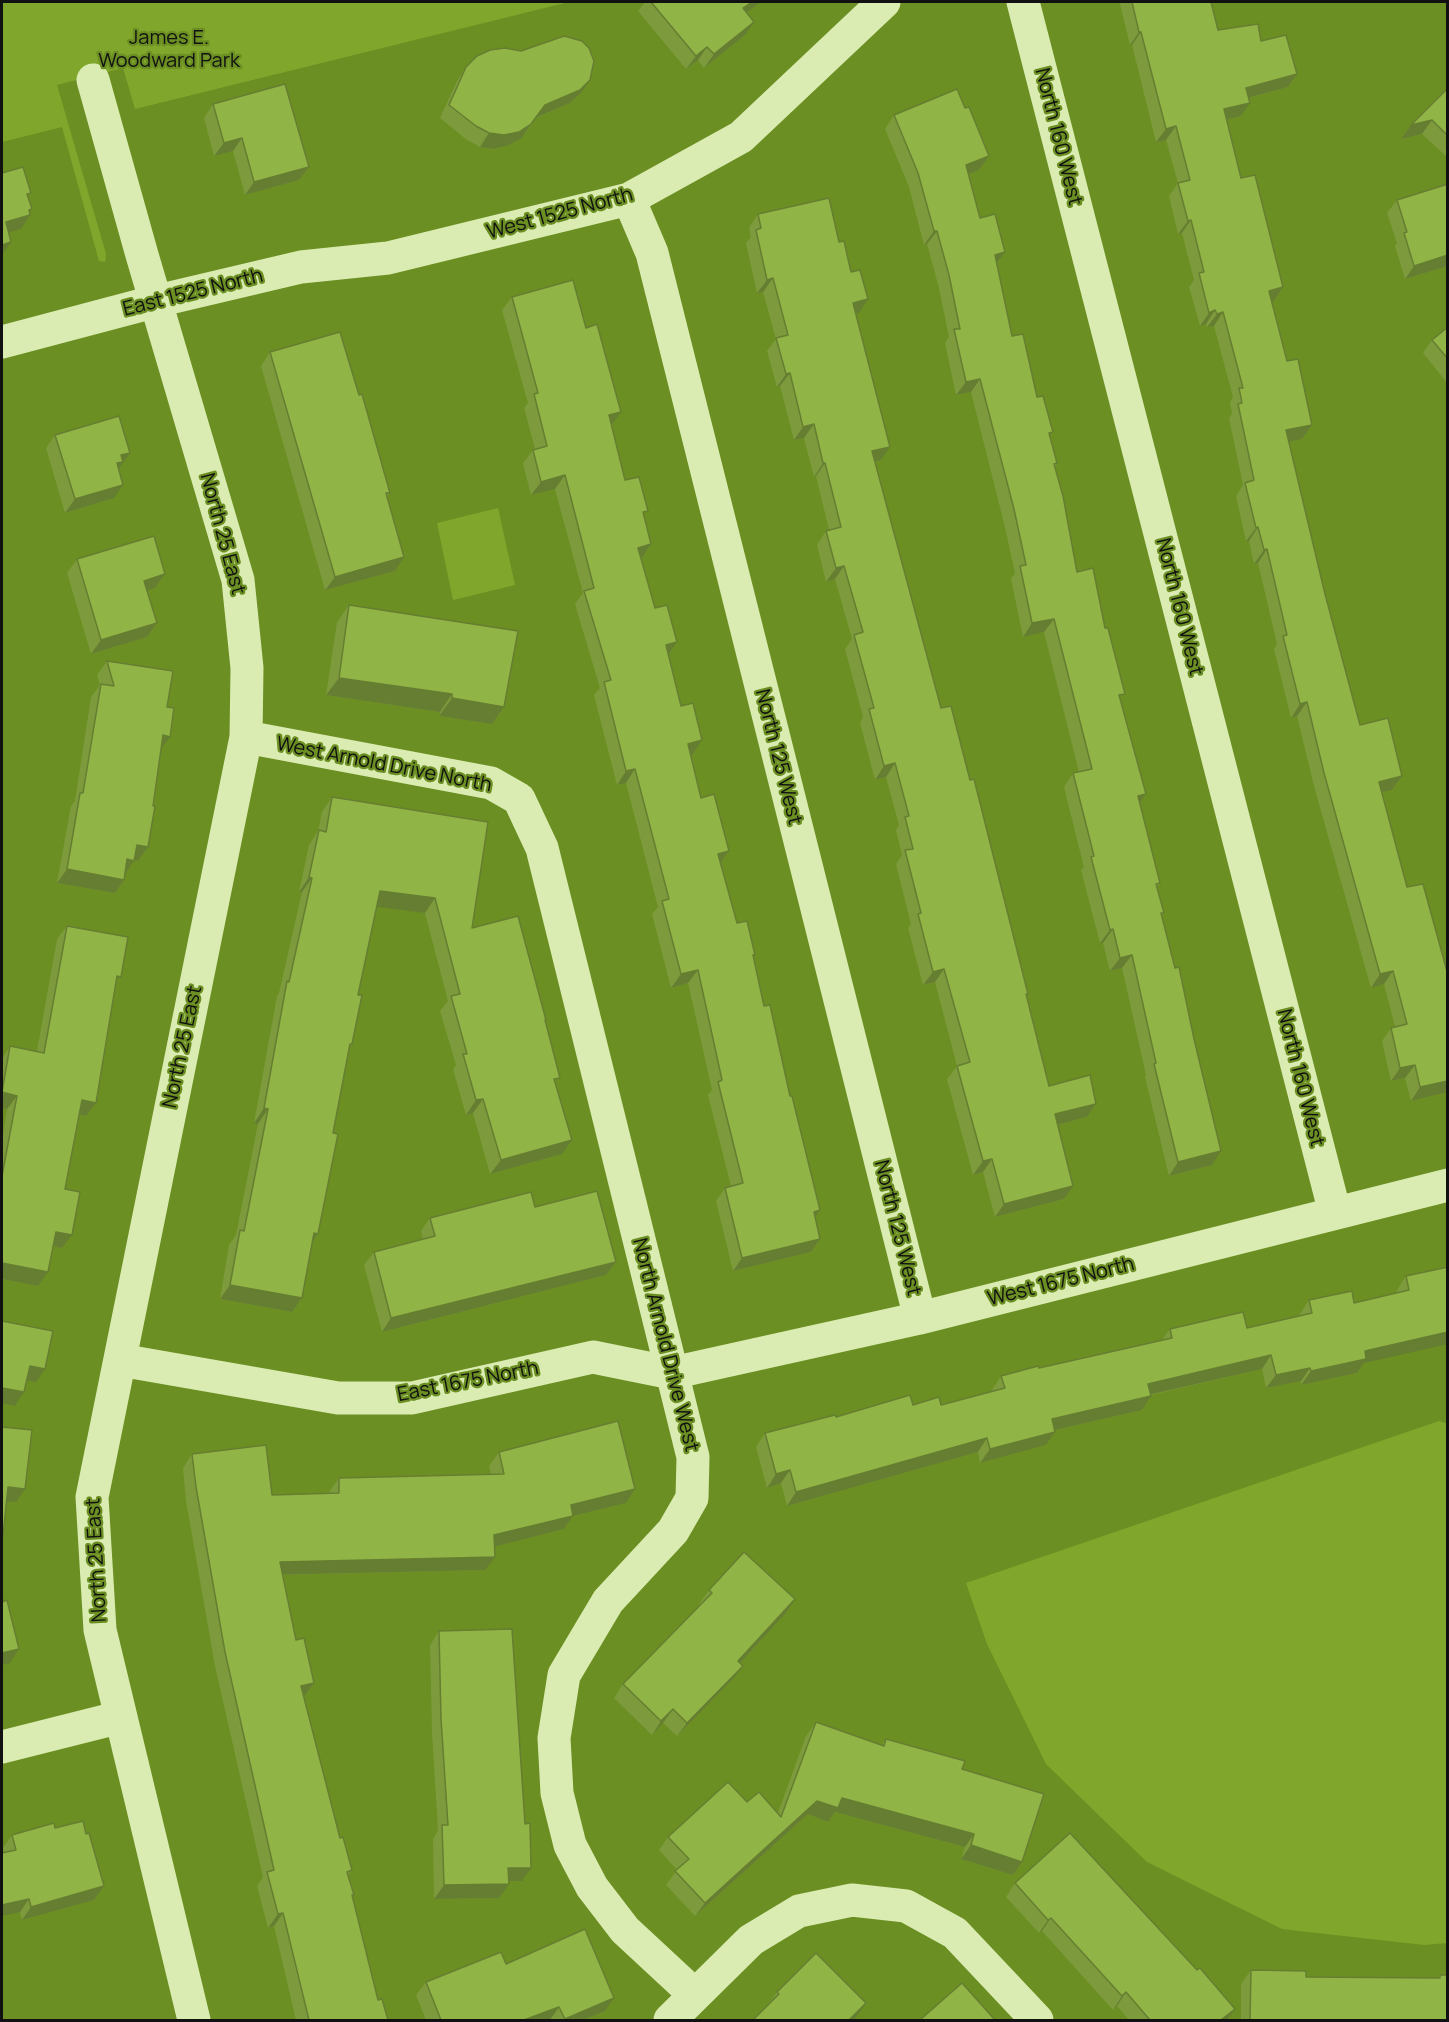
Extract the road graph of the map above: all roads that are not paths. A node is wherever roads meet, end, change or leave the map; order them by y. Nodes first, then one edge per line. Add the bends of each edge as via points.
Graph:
1 (884, 2) edge
2 (1023, 2) edge
3 (93, 80) dead end
4 (629, 199) junction
5 (388, 258) joint
6 (156, 301) junction
7 (2, 342) edge
8 (246, 737) junction
9 (519, 799) joint
10 (1448, 1185) edge
11 (1335, 1213) junction
12 (920, 1318) junction
13 (120, 1360) junction
14 (672, 1373) junction
15 (121, 1717) junction
16 (2, 1747) edge
17 (695, 1995) junction
18 (194, 2020) edge
19 (670, 2020) edge
20 (1037, 2020) edge

1 - 4 street, West 1525 North via 741,137
2 - 11 street, North 160 West
3 - 6 street, North 25 East
4 - 5 street, West 1525 North
4 - 12 street, North 125 West via 652,253
5 - 6 street, East 1525 North via 301,267
6 - 7 street, East 1525 North
6 - 8 street, North 25 East via 238,580 248,668
8 - 9 street, West Arnold Drive North via 491,783
8 - 13 street, North 25 East
9 - 14 street, North Arnold Drive West via 542,848
10 - 11 street, West 1675 North
11 - 12 street, West 1675 North
12 - 14 street, West 1675 North
13 - 14 street, East 1675 North via 338,1398 412,1398 593,1357
13 - 15 street, North 25 East via 92,1497 100,1629
14 - 17 street, North Arnold Drive West via 693,1457 692,1498 673,1531 608,1601 564,1675 554,1738 557,1793 570,1845 592,1887 625,1930
15 - 16 street
15 - 18 street, North 25 East
17 - 19 street
17 - 20 street via 751,1940 799,1911 852,1900 906,1906 955,1933

